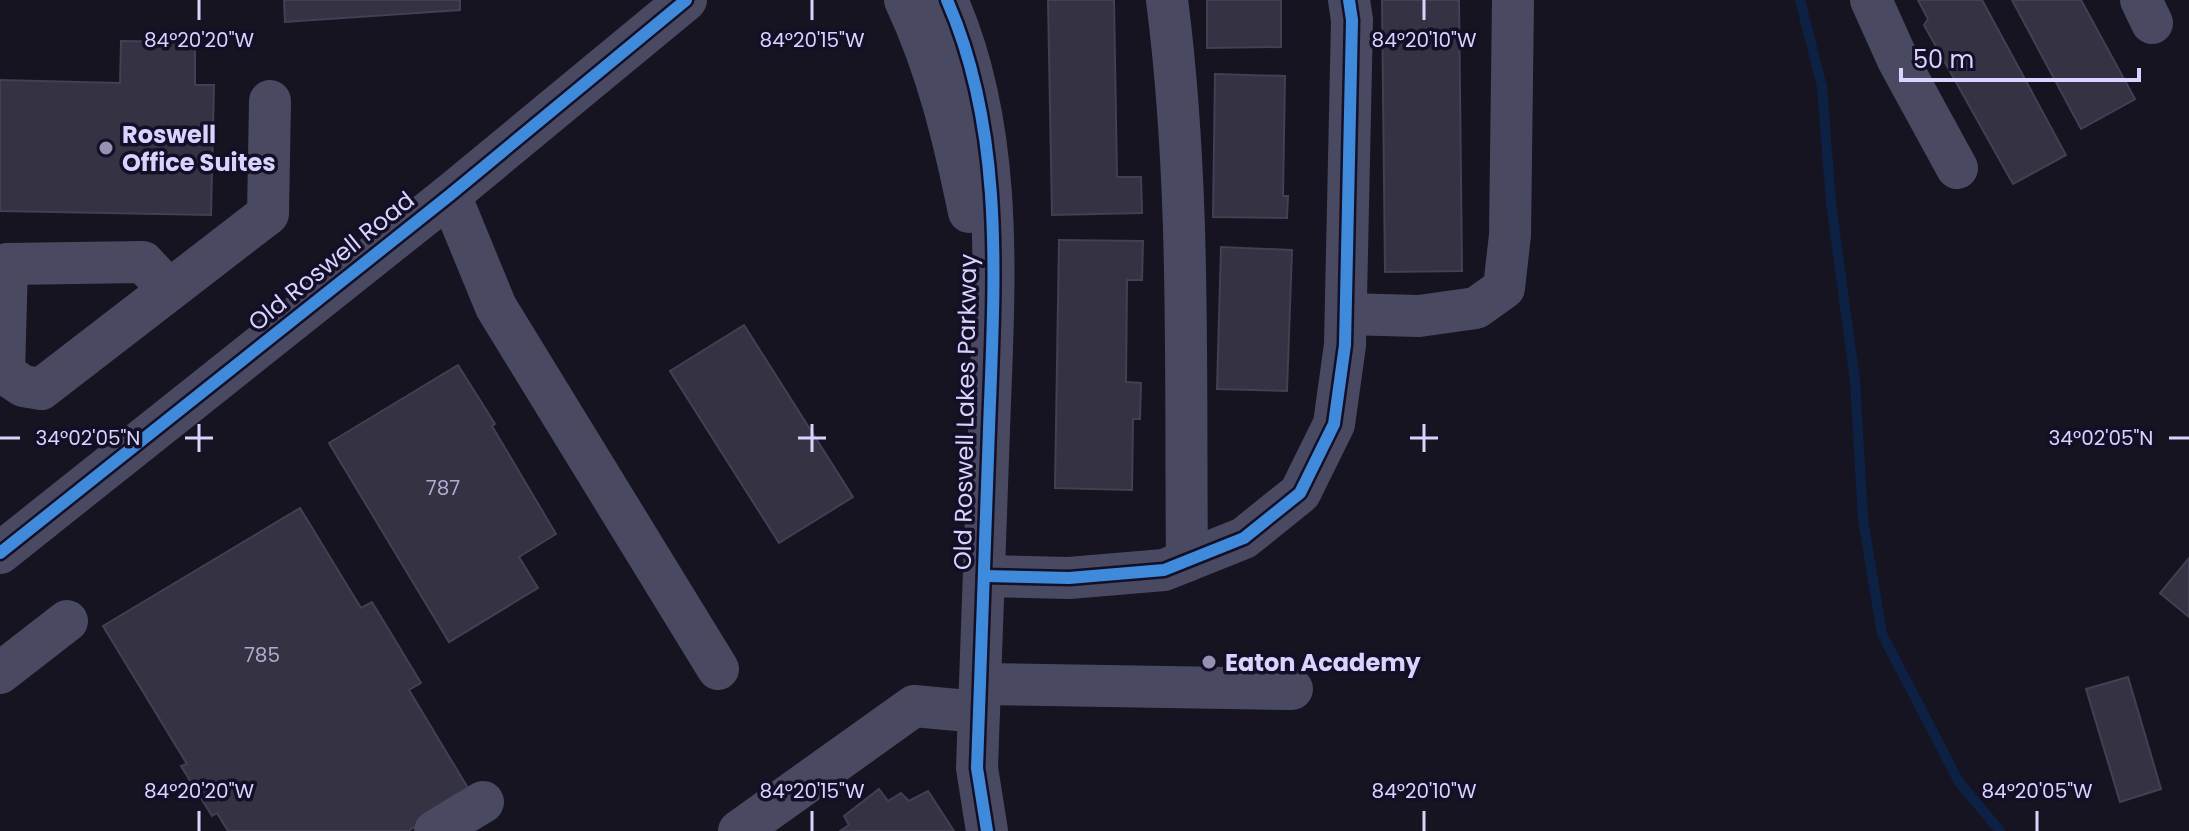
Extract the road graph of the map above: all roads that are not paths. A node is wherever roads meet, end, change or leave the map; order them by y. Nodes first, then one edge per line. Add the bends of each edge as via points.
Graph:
1 (905, 0) edge
2 (947, 0) edge
3 (1167, 0) edge
4 (1349, 0) edge
5 (1513, 0) edge
6 (1871, 0) edge
7 (674, 4) edge
8 (270, 101) dead end
9 (1957, 168) dead end
10 (450, 195) junction
11 (169, 290) junction
12 (1346, 314) junction
13 (992, 321) junction
14 (2, 373) edge
15 (0, 553) edge
16 (1187, 561) junction
17 (984, 576) junction
18 (67, 621) dead end
19 (718, 669) dead end
20 (0, 673) edge
21 (1292, 689) dead end
22 (980, 698) junction
23 (483, 802) dead end
24 (435, 831) edge
25 (739, 831) edge
26 (987, 831) edge

1 - 13 street, Old Roswell Lakes Parkway via 923,38 953,135
2 - 13 street, Old Roswell Lakes Parkway via 974,76 984,129
3 - 16 street via 1183,201
4 - 12 street
5 - 12 street via 1510,235 1504,288 1476,308 1419,316
6 - 9 street
7 - 10 street, Old Roswell Road
8 - 11 street via 268,214
10 - 15 street, Old Roswell Road
10 - 19 street via 496,307
11 - 14 street via 41,389 23,386
11 - 14 street via 143,262 7,264
12 - 16 street via 1334,424 1300,493 1244,538
13 - 17 street, Old Roswell Lakes Parkway
16 - 17 street via 1164,570 1069,578
17 - 22 street, Old Roswell Lakes Parkway
18 - 20 street
21 - 22 street
22 - 25 street via 914,706
22 - 26 street, Old Roswell Lakes Parkway via 977,768
23 - 24 street

